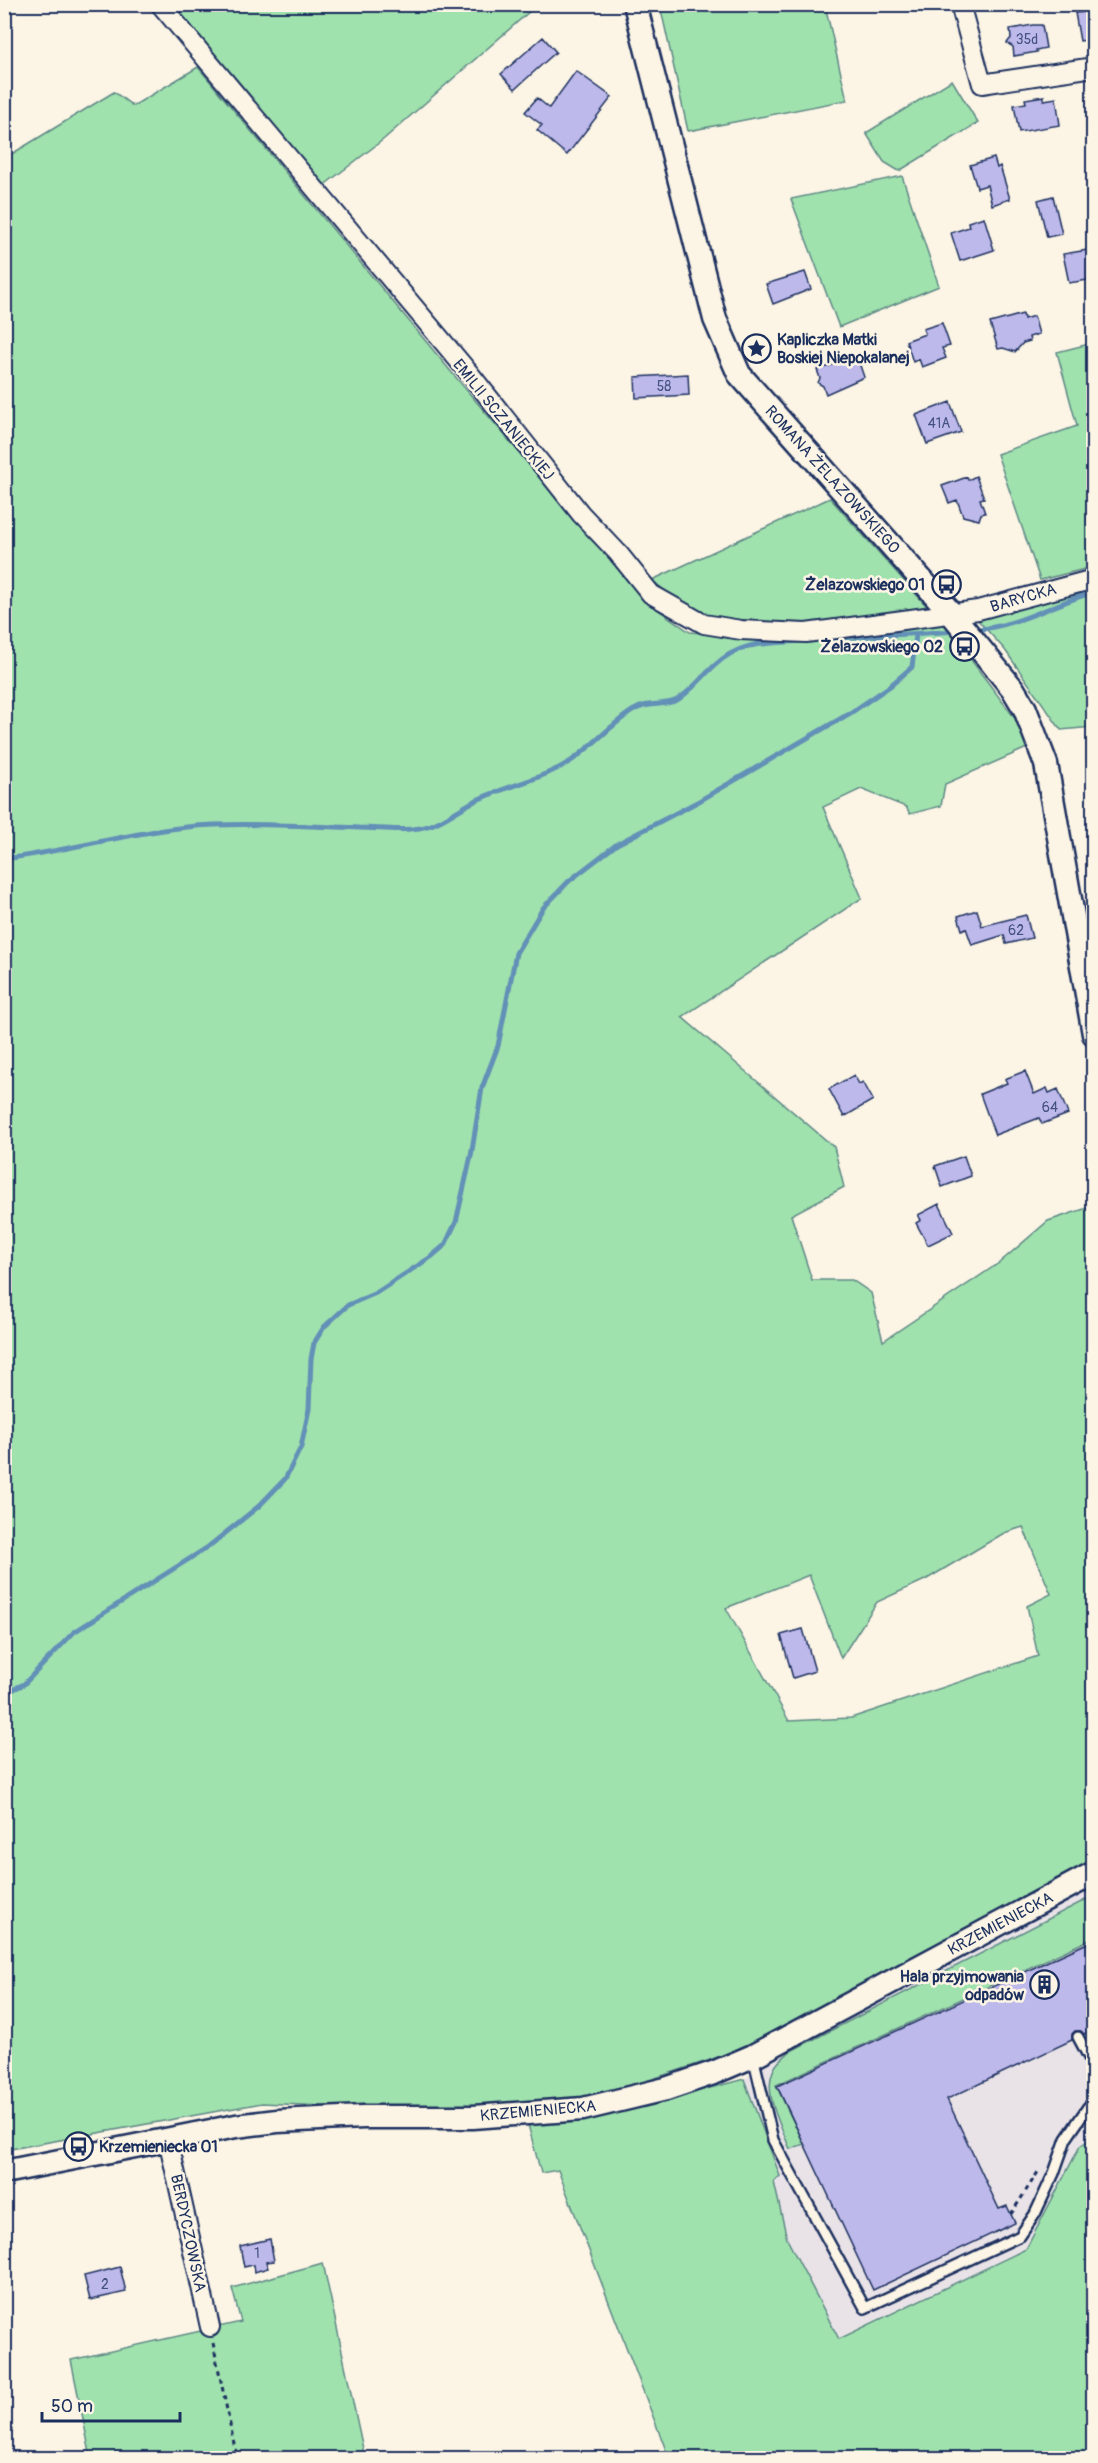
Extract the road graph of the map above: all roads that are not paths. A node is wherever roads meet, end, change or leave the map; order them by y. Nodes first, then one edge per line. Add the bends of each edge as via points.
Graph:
1 (160, 4) edge
2 (635, 4) edge
3 (960, 4) edge
4 (1094, 67) edge
5 (1094, 579) edge
6 (954, 617) junction
7 (1094, 1034) edge
8 (1094, 1873) edge
9 (1078, 2037) dead end
10 (753, 2056) junction
11 (1094, 2067) edge
12 (1094, 2104) edge
13 (168, 2139) junction
14 (4, 2172) edge
15 (210, 2327) road end

1 - 6 street, EMILII SCZANIECKIEJ via 651,594 704,624 741,630 806,633
2 - 6 street, ROMANA ŻELAZOWSKIEGO via 715,319 739,374
3 - 4 street via 982,84
5 - 6 street, BARYCKA
6 - 7 street, ROMANA ŻELAZOWSKIEGO via 1013,689 1046,764
8 - 10 street, KRZEMIENIECKA
9 - 11 lane
10 - 12 lane via 773,2140 864,2308 1020,2236 1035,2214 1066,2139
10 - 13 street, KRZEMIENIECKA via 666,2089 583,2109 473,2117 277,2121
13 - 14 street, KRZEMIENIECKA
13 - 15 street, BERDYCZOWSKA

